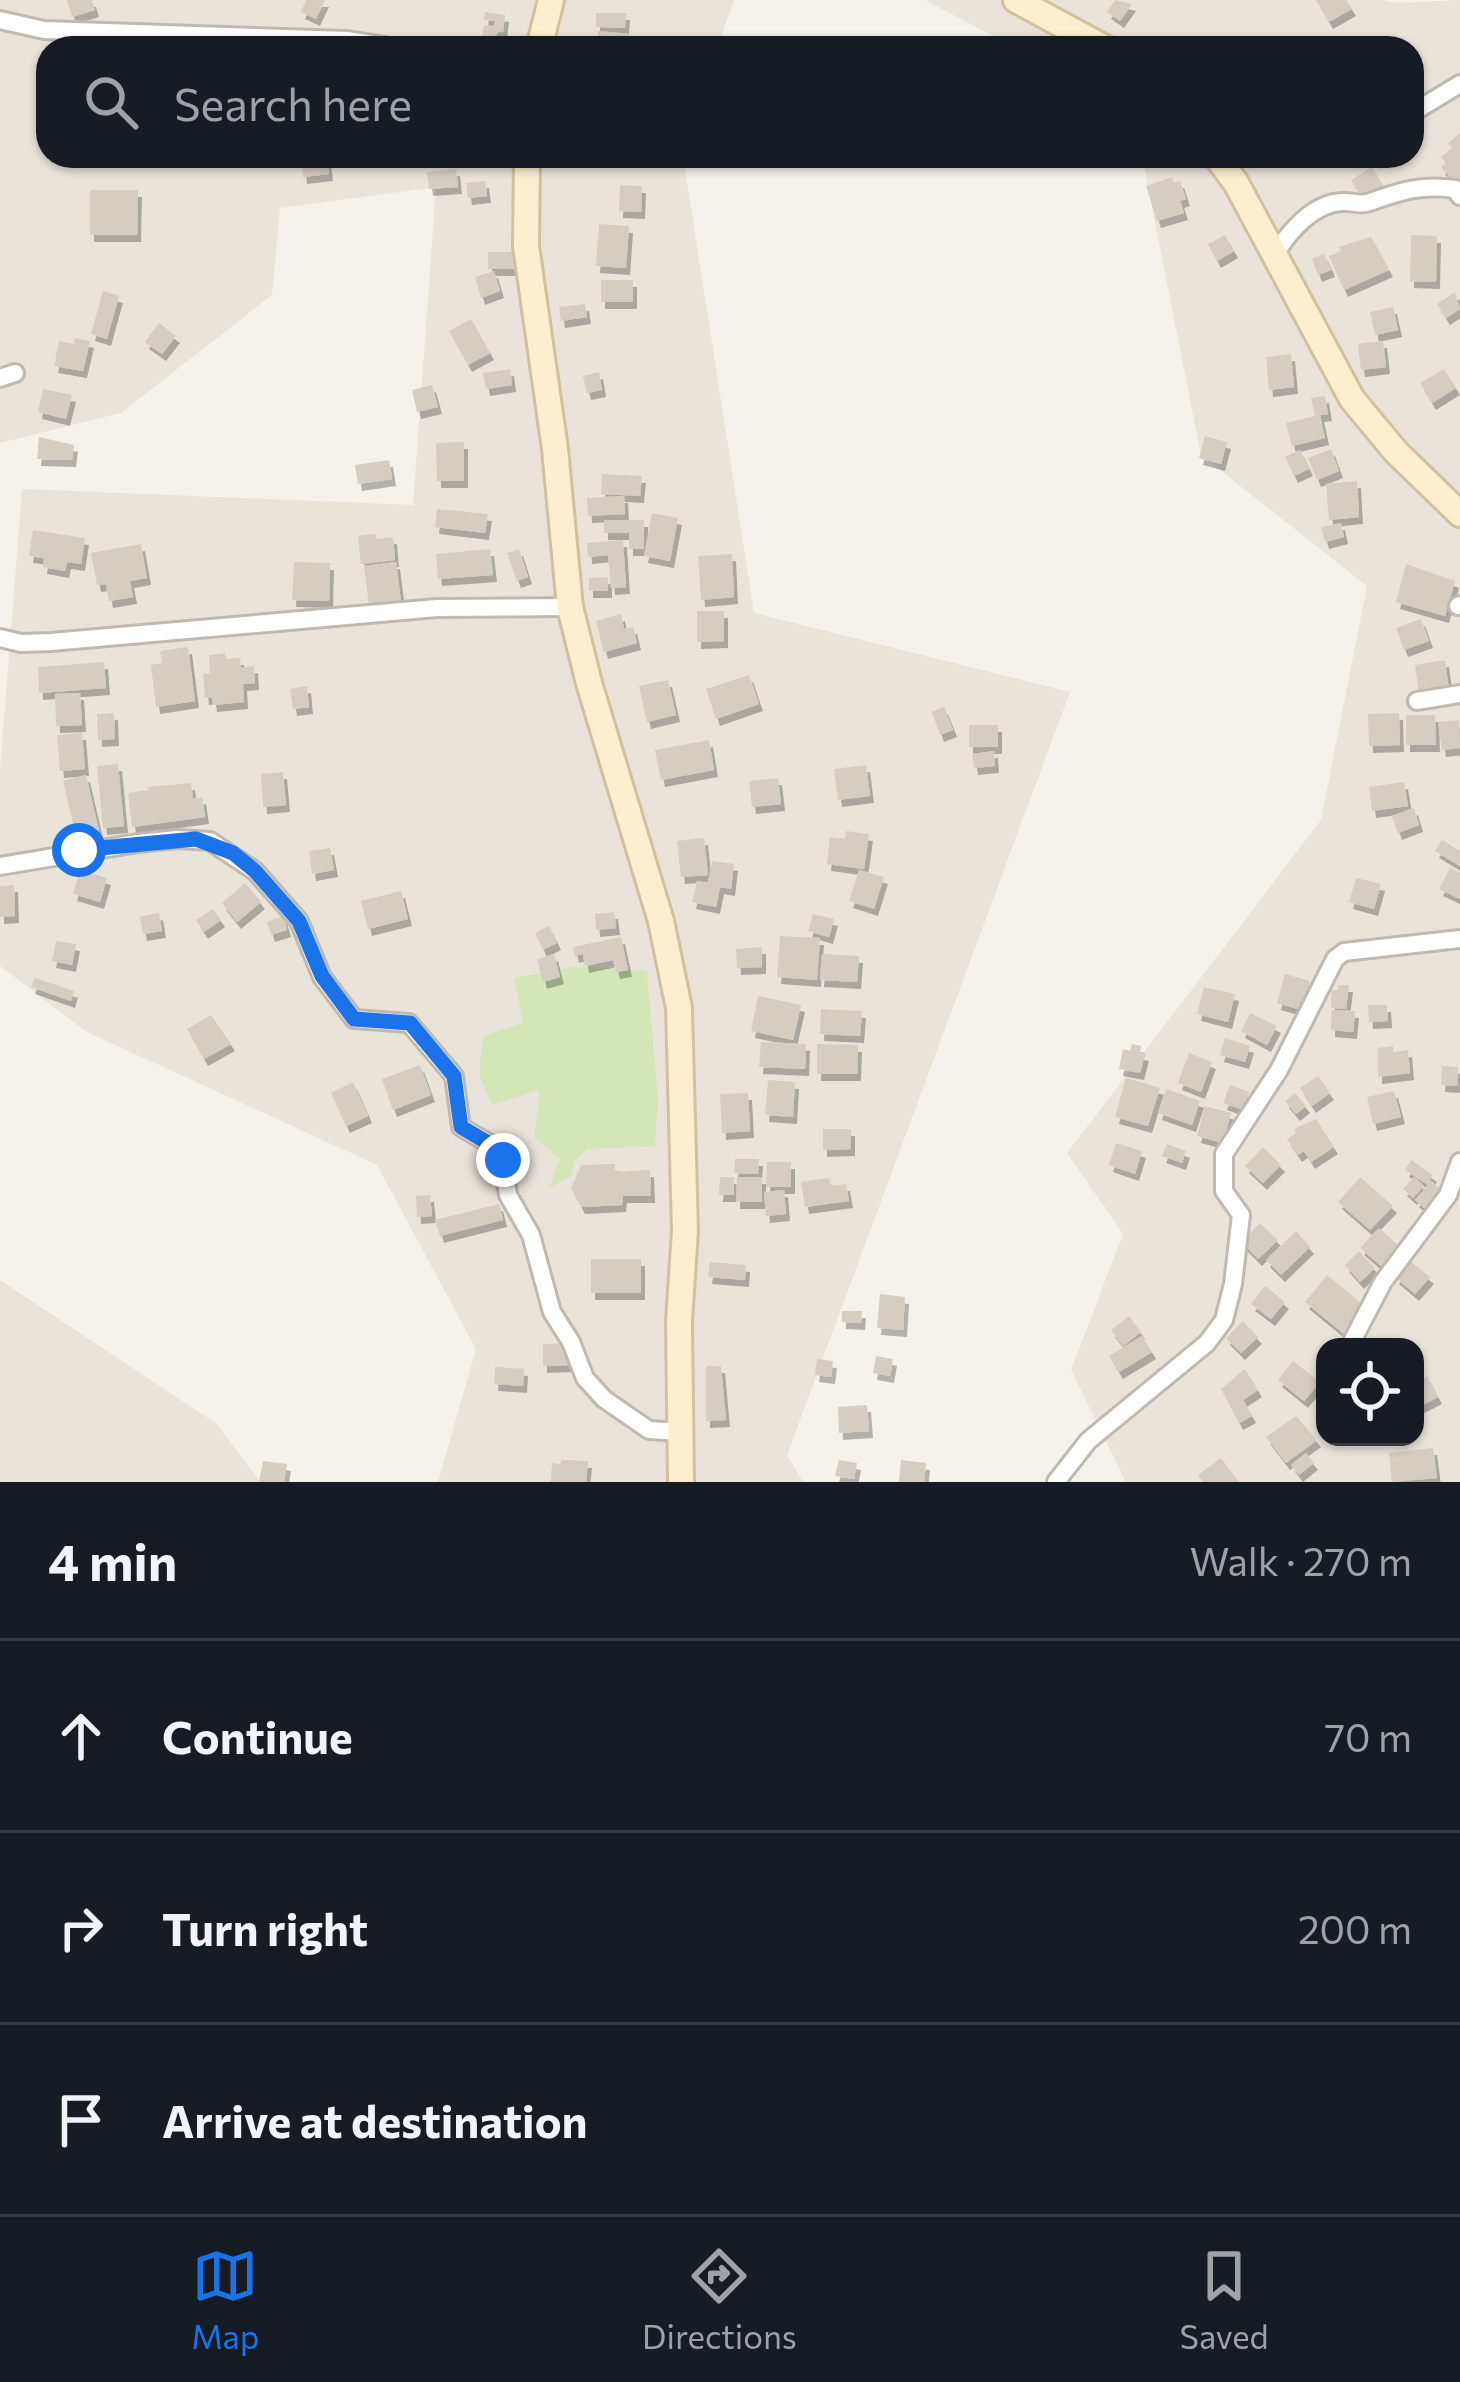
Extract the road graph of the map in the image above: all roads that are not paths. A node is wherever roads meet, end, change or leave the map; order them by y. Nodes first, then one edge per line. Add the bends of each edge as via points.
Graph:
1 (550, 0) edge
2 (1016, 0) edge
3 (0, 20) edge
4 (237, 36) edge
5 (542, 36) edge
6 (1083, 36) edge
7 (1460, 84) edge
8 (1424, 106) edge
9 (526, 168) edge
10 (1225, 168) edge
11 (1460, 196) edge
12 (1275, 254) junction
13 (1460, 514) edge
14 (570, 607) junction
15 (0, 638) edge
16 (1460, 694) edge
17 (1417, 701) dead end
18 (0, 866) edge
19 (1460, 939) edge
20 (1460, 1162) edge
21 (1354, 1338) edge
22 (681, 1432) junction
23 (681, 1482) edge
24 (1056, 1482) edge

1 - 5 main road
2 - 6 main road
3 - 4 street via 44,29
7 - 8 street
9 - 14 main road via 526,246
10 - 12 main road
11 - 12 street via 1430,185 1363,205 1339,201 1291,230
12 - 13 main road via 1352,399
14 - 15 street via 437,608 36,643
14 - 22 main road via 679,1008
16 - 17 street
18 - 22 street via 196,839 255,871 299,921 322,976 354,1019 410,1023 454,1076 461,1127 503,1160 552,1312 585,1378 650,1430
19 - 24 street via 1335,959 1279,1070 1223,1154 1224,1191 1240,1215 1224,1320 1088,1442
20 - 21 street via 1448,1195 1383,1282
22 - 23 main road

